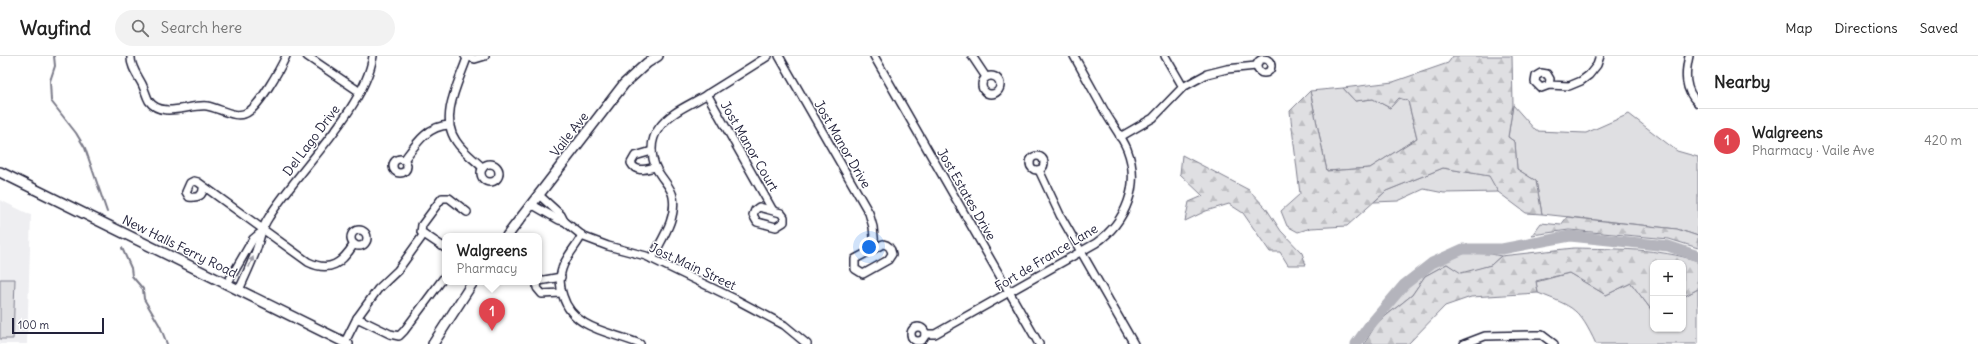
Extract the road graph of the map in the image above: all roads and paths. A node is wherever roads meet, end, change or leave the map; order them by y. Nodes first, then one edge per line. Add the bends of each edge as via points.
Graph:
1 (131, 56) edge
2 (286, 56) edge
3 (307, 56) edge
4 (373, 56) edge
5 (485, 56) edge
6 (658, 56) edge
7 (768, 56) edge
8 (779, 56) edge
9 (874, 56) edge
10 (972, 56) edge
11 (1074, 56) edge
12 (1165, 56) edge
13 (1600, 56) edge
14 (1689, 56) edge
15 (466, 57) edge
16 (1256, 66) dead end
17 (986, 77) dead end
18 (1549, 85) dead end
19 (1182, 87) junction
20 (360, 92) junction
21 (707, 94) junction
22 (1696, 101) edge
23 (449, 125) junction
24 (1120, 137) junction
25 (652, 151) junction
26 (404, 160) dead end
27 (655, 167) junction
28 (483, 168) dead end
29 (1039, 170) dead end
30 (0, 172) edge
31 (203, 186) dead end
32 (538, 195) junction
33 (531, 204) junction
34 (772, 209) dead end
35 (467, 212) dead end
36 (564, 221) junction
37 (261, 231) junction
38 (509, 233) edge
39 (424, 234) junction
40 (582, 235) junction
41 (354, 244) dead end
42 (442, 246) edge
43 (875, 247) junction
44 (1081, 251) junction
45 (652, 259) junction
46 (561, 277) junction
47 (442, 280) edge
48 (542, 280) edge
49 (227, 284) junction
50 (471, 285) edge
51 (538, 285) edge
52 (239, 290) junction
53 (1010, 292) junction
54 (561, 293) junction
55 (357, 318) junction
56 (925, 334) dead end
57 (346, 343) edge
58 (432, 343) edge
59 (640, 344) edge
60 (807, 344) edge
61 (1039, 344) edge
62 (1134, 344) edge
63 (1464, 344) edge
64 (1554, 344) edge

1 - 2 street via 133,67 154,107 169,110 197,105 209,106 240,115 249,112 254,106
3 - 20 street
4 - 20 street, Del Lago Drive via 369,75
5 - 15 street via 475,59
6 - 32 main road, Vaile Ave via 624,84
7 - 21 street
8 - 43 street, Jost Manor Drive via 869,213
9 - 53 street, Jost Estates Drive
10 - 17 street
11 - 24 street, Fort de France Lane
12 - 19 street
13 - 18 street via 1597,65 1581,81 1569,86
14 - 22 street via 1686,75 1690,92
15 - 23 street via 451,108
16 - 19 street via 1216,70
19 - 24 street via 1153,118
20 - 37 street, Del Lago Drive via 351,108 277,205
21 - 25 street via 665,120 653,139
21 - 34 street, Jost Manor Court
23 - 26 street via 441,125 424,135
23 - 28 street via 455,140
24 - 44 street, Fort de France Lane via 1127,150 1132,173 1126,210 1104,237
25 - 27 street
25 - 27 street via 635,156 631,163 634,168 640,170
27 - 45 street via 673,196 673,207 672,218
29 - 44 street via 1060,215
30 - 49 main road, New Halls Ferry Road
31 - 37 street
32 - 33 main road, Vaile Ave
32 - 36 street, Jost Main Street via 561,215
33 - 36 street, Jost Main Street
33 - 38 main road, Vaile Ave
35 - 39 street via 448,198 442,198 422,224 421,232
36 - 40 street, Jost Main Street
37 - 41 street via 317,266 325,267 339,262
37 - 49 street, Del Lago Drive
52 -> 37 street, Del Lago Drive via 256,251
39 - 42 street
39 - 55 street via 398,270 378,289
40 - 45 street, Jost Main Street
40 - 46 street via 564,263
43 - 43 street via 855,259 854,265 859,273 868,272 888,260 892,254 888,245
44 - 53 street, Fort de France Lane
44 - 62 street
45 - 60 street, Jost Main Street via 763,313 786,326
46 - 48 street
46 - 54 street
47 - 55 street via 399,336
49 - 52 main road, New Halls Ferry Road
50 - 58 main road
51 - 54 street via 537,288 542,294
52 - 57 main road, New Halls Ferry Road
53 - 56 street, Fort de France Lane via 935,334
53 - 61 street, Jost Estates Drive
54 - 59 street via 570,312 586,325
55 - 57 street
63 - 64 street via 1485,336 1535,335 1542,335

